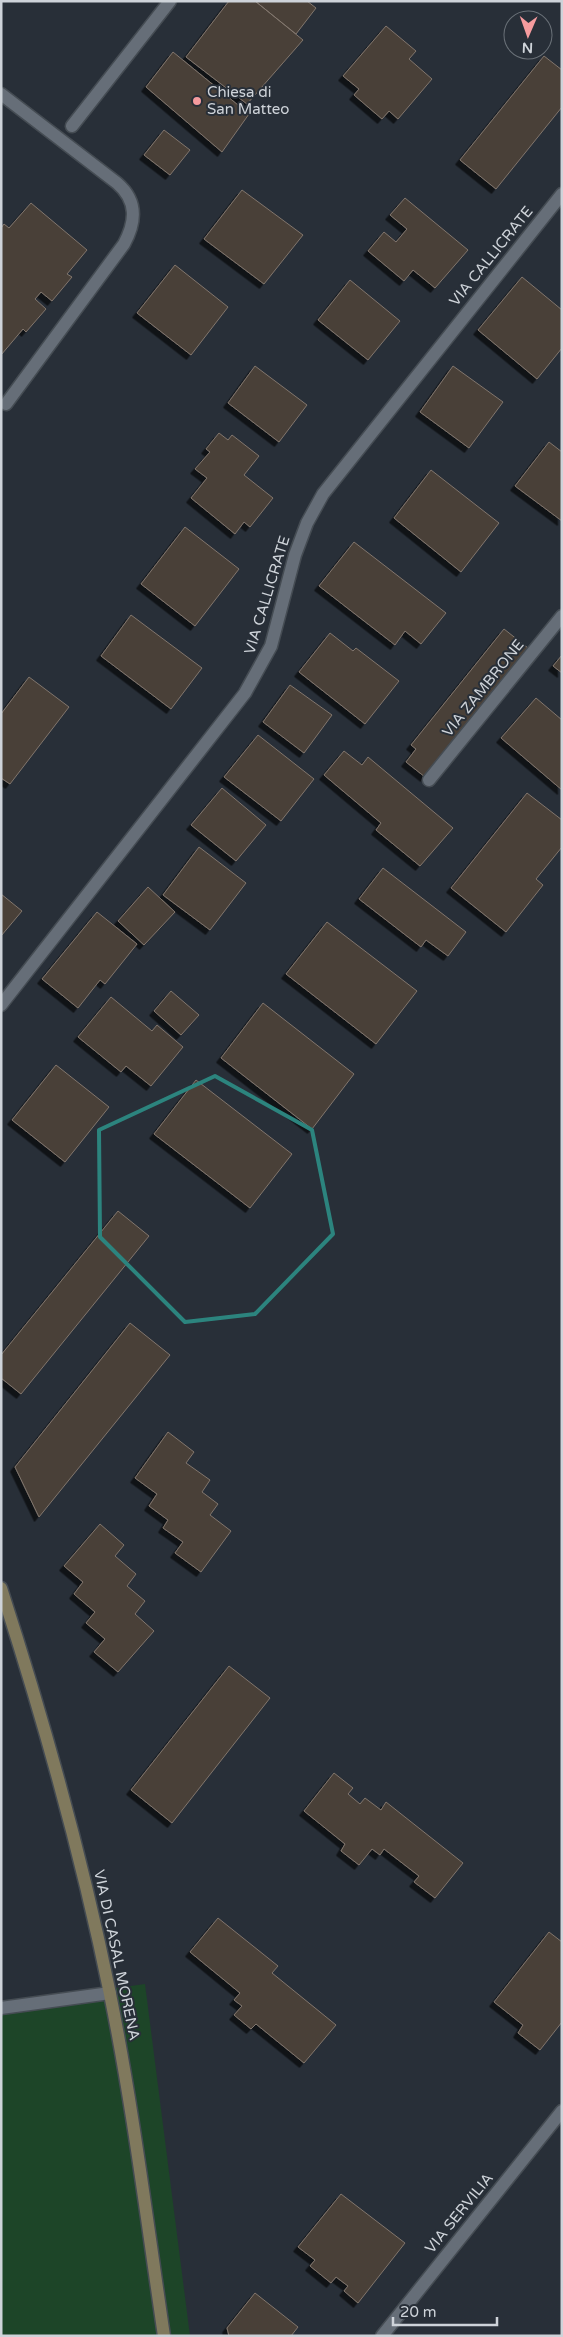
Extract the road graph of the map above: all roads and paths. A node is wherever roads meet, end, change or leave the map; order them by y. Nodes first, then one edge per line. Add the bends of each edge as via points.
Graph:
1 (170, 1) edge
2 (1, 94) edge
3 (72, 126) dead end
4 (562, 194) edge
5 (6, 404) dead end
6 (562, 616) edge
7 (429, 780) dead end
8 (1, 1005) edge
9 (1, 1588) edge
10 (110, 1993) junction
11 (1, 2008) edge
12 (562, 2110) edge
13 (164, 2336) edge
14 (382, 2336) edge

1 - 3 street
2 - 5 street via 117,184 127,194 134,211 132,229 124,244
4 - 8 street, VIA CALLICRATE via 323,494 303,534 276,631 257,675
6 - 7 street, VIA ZAMBRONE
9 - 10 main road, VIA DI CASAL MORENA via 80,1862
10 - 11 street
10 - 13 main road, VIA DI CASAL MORENA via 131,2110
12 - 14 street, VIA SERVILIA

